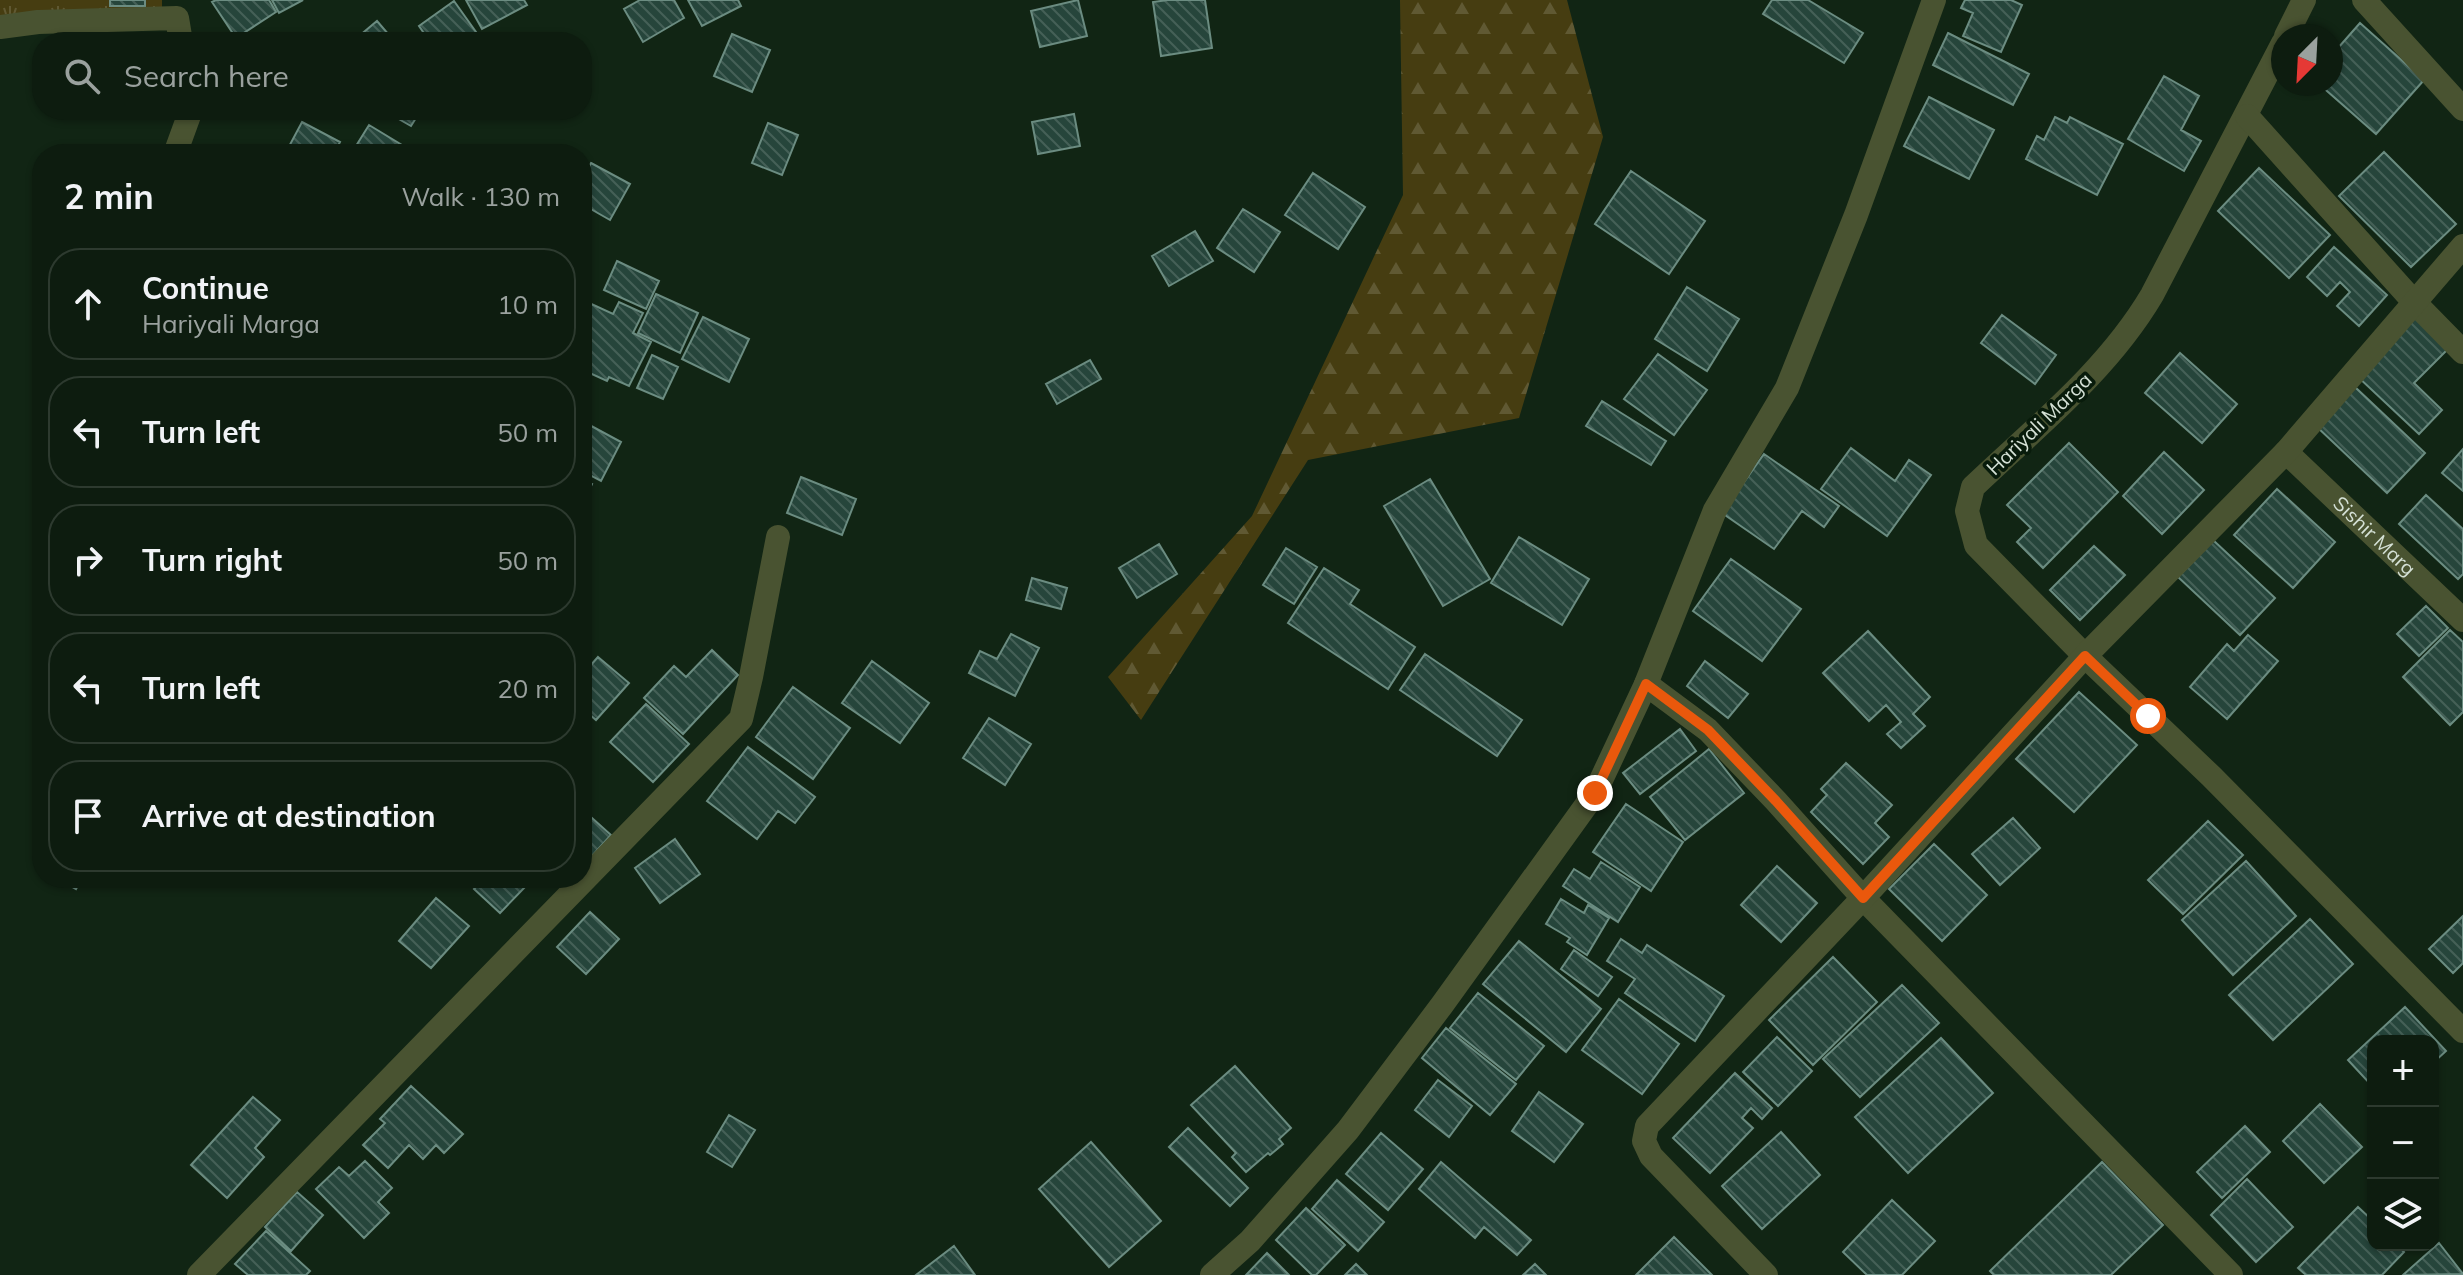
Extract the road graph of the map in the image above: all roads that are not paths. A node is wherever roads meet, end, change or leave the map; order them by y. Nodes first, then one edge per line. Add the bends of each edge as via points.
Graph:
1 (1934, 0) edge
2 (2304, 0) edge
3 (2364, 0) edge
4 (178, 20) edge
5 (2292, 24) edge
6 (0, 27) edge
7 (2271, 67) edge
8 (2463, 109) edge
9 (2247, 116) junction
10 (187, 120) edge
11 (179, 144) edge
12 (2463, 246) edge
13 (2414, 302) junction
14 (2463, 352) edge
15 (2286, 452) junction
16 (778, 537) dead end
17 (2463, 620) edge
18 (2085, 656) junction
19 (1646, 684) junction
20 (592, 871) edge
21 (575, 888) edge
22 (1863, 898) junction
23 (2463, 1031) edge
24 (199, 1275) edge
25 (1212, 1275) edge
26 (1766, 1275) edge
27 (2231, 1275) edge

1 - 19 street via 1787,388 1715,510
2 - 5 street
3 - 8 street
4 - 6 street
7 - 9 street, Hariyali Marga
9 - 13 street
9 - 18 street, Hariyali Marga via 2131,331 1973,487 1967,511 1976,545
10 - 11 street
12 - 13 street
13 - 14 street
13 - 15 street
15 - 17 street, Sishir Marg
15 - 18 street
16 - 20 street via 741,719
18 - 22 street
18 - 23 street, Hariyali Marga
19 - 22 street via 1708,730
19 - 25 street via 1595,793 1442,1005 1348,1130 1250,1241
21 - 24 street
22 - 26 street via 1647,1126 1644,1141 1651,1156
22 - 27 street

